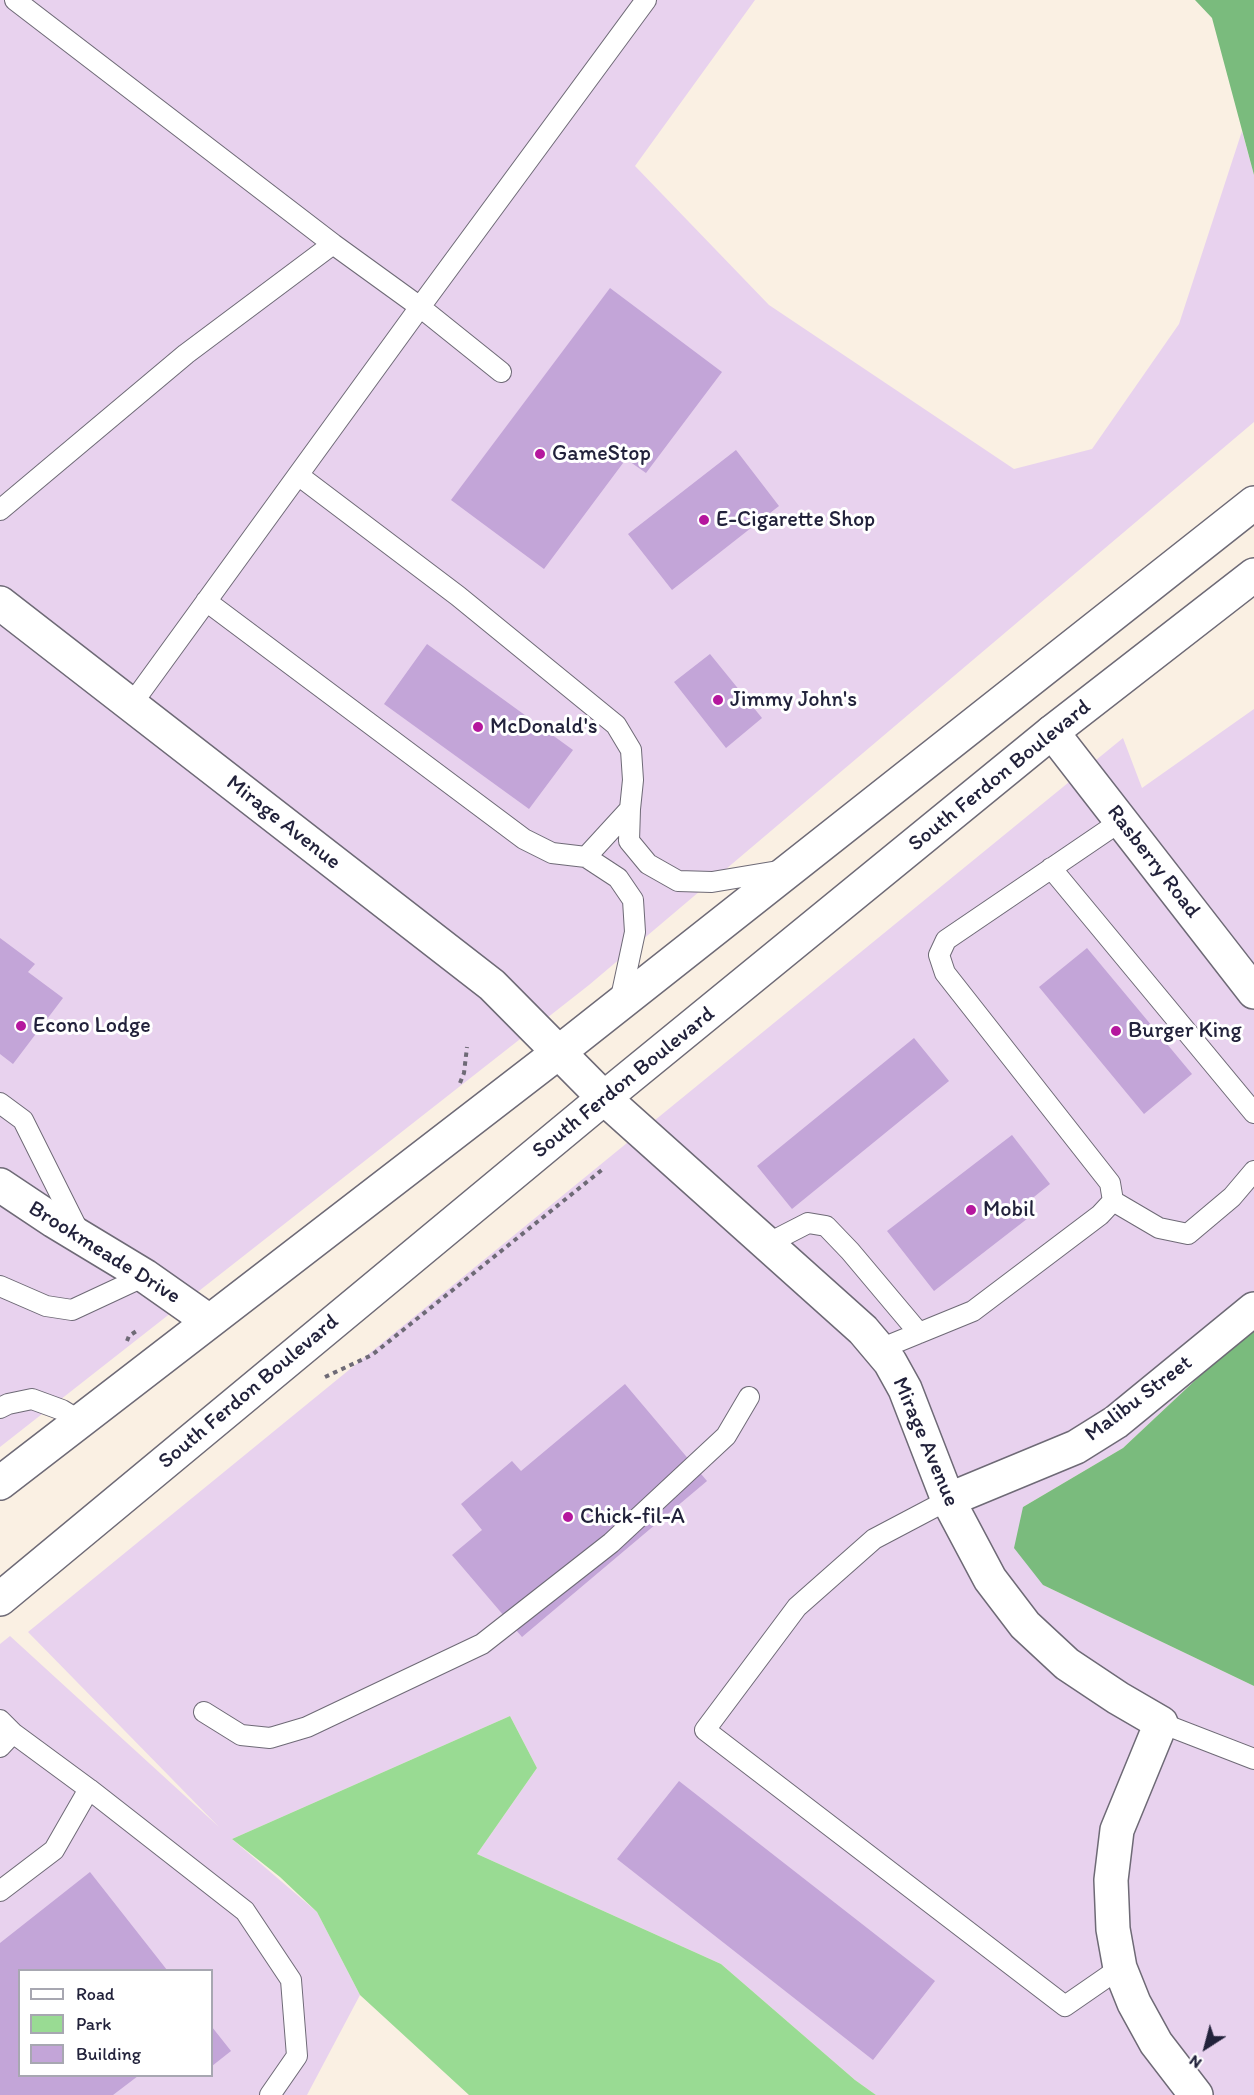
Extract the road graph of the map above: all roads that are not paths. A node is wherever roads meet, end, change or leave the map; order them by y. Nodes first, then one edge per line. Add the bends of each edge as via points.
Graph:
1 (15, 0) edge
2 (646, 0) edge
3 (333, 244) junction
4 (420, 307) junction
5 (501, 372) dead end
6 (298, 475) junction
7 (1254, 503) edge
8 (0, 510) edge
9 (1254, 575) edge
10 (206, 601) junction
11 (0, 603) edge
12 (131, 705) junction
13 (1052, 732) junction
14 (630, 809) junction
15 (1121, 821) junction
16 (586, 857) junction
17 (1051, 868) junction
18 (790, 869) junction
19 (1254, 992) edge
20 (620, 1002) junction
21 (559, 1052) junction
22 (604, 1098) junction
23 (0, 1103) edge
24 (1254, 1113) edge
25 (1254, 1170) edge
26 (0, 1185) edge
27 (1113, 1201) junction
28 (81, 1237) junction
29 (767, 1244) junction
30 (145, 1276) junction
31 (0, 1286) edge
32 (1254, 1309) edge
33 (209, 1321) junction
34 (919, 1333) junction
35 (880, 1349) junction
36 (749, 1397) dead end
37 (0, 1408) edge
38 (81, 1421) junction
39 (0, 1483) edge
40 (948, 1500) junction
41 (0, 1599) edge
42 (204, 1712) dead end
43 (1161, 1723) junction
44 (4, 1733) edge
45 (1254, 1759) edge
46 (89, 1789) junction
47 (0, 1891) edge
48 (1119, 1968) junction
49 (270, 2095) edge
50 (1196, 2095) edge

1 - 3 lane
2 - 4 lane
3 - 4 lane
3 - 8 lane via 186,354
4 - 5 lane
4 - 6 lane
6 - 10 lane
6 - 14 lane via 458,596 616,725 631,750
7 - 18 main road
9 - 13 main road, South Ferdon Boulevard
10 - 12 lane
10 - 16 lane via 524,839 552,853
11 - 12 main road, Mirage Avenue
12 - 21 main road, Mirage Avenue via 492,985
13 - 15 main road, Rasberry Road
13 - 22 main road, South Ferdon Boulevard
14 - 16 lane
14 - 18 lane via 629,841 648,864 678,881 712,882
15 - 17 lane
15 - 19 main road, Rasberry Road
16 - 20 lane via 618,878 633,900 635,932
17 - 24 lane
17 - 27 lane via 946,940 939,955 945,973 1110,1183
18 - 20 main road
20 - 21 main road
21 - 22 main road, Mirage Avenue
21 - 33 main road
22 - 29 main road, Mirage Avenue
22 - 41 main road, South Ferdon Boulevard
23 - 28 lane via 23,1120
25 - 27 lane via 1232,1197 1188,1234 1159,1228
26 - 28 main road, Brookmeade Drive
27 - 34 lane via 973,1311
28 - 30 main road, Brookmeade Drive
29 - 34 lane via 808,1224 826,1226
29 - 35 main road, Mirage Avenue
30 - 31 lane via 72,1310 46,1306
30 - 33 main road, Brookmeade Drive
32 - 40 main road, Malibu Street via 1116,1422 1076,1447
33 - 38 main road
34 - 35 lane
35 - 40 main road, Mirage Avenue via 905,1389
36 - 42 lane via 726,1436 611,1543 482,1644 307,1727 270,1738 241,1735
37 - 38 lane via 32,1399
38 - 39 main road
40 - 43 main road, Mirage Avenue via 990,1580 1025,1625 1067,1664
40 - 48 lane via 874,1539 797,1607 705,1730 1065,2006
43 - 45 lane, Mirage Avenue
43 - 48 main road via 1117,1830 1111,1880
44 - 46 lane
46 - 47 lane via 54,1850
46 - 49 lane via 245,1911 291,1980 297,2056
48 - 50 main road via 1156,2043

